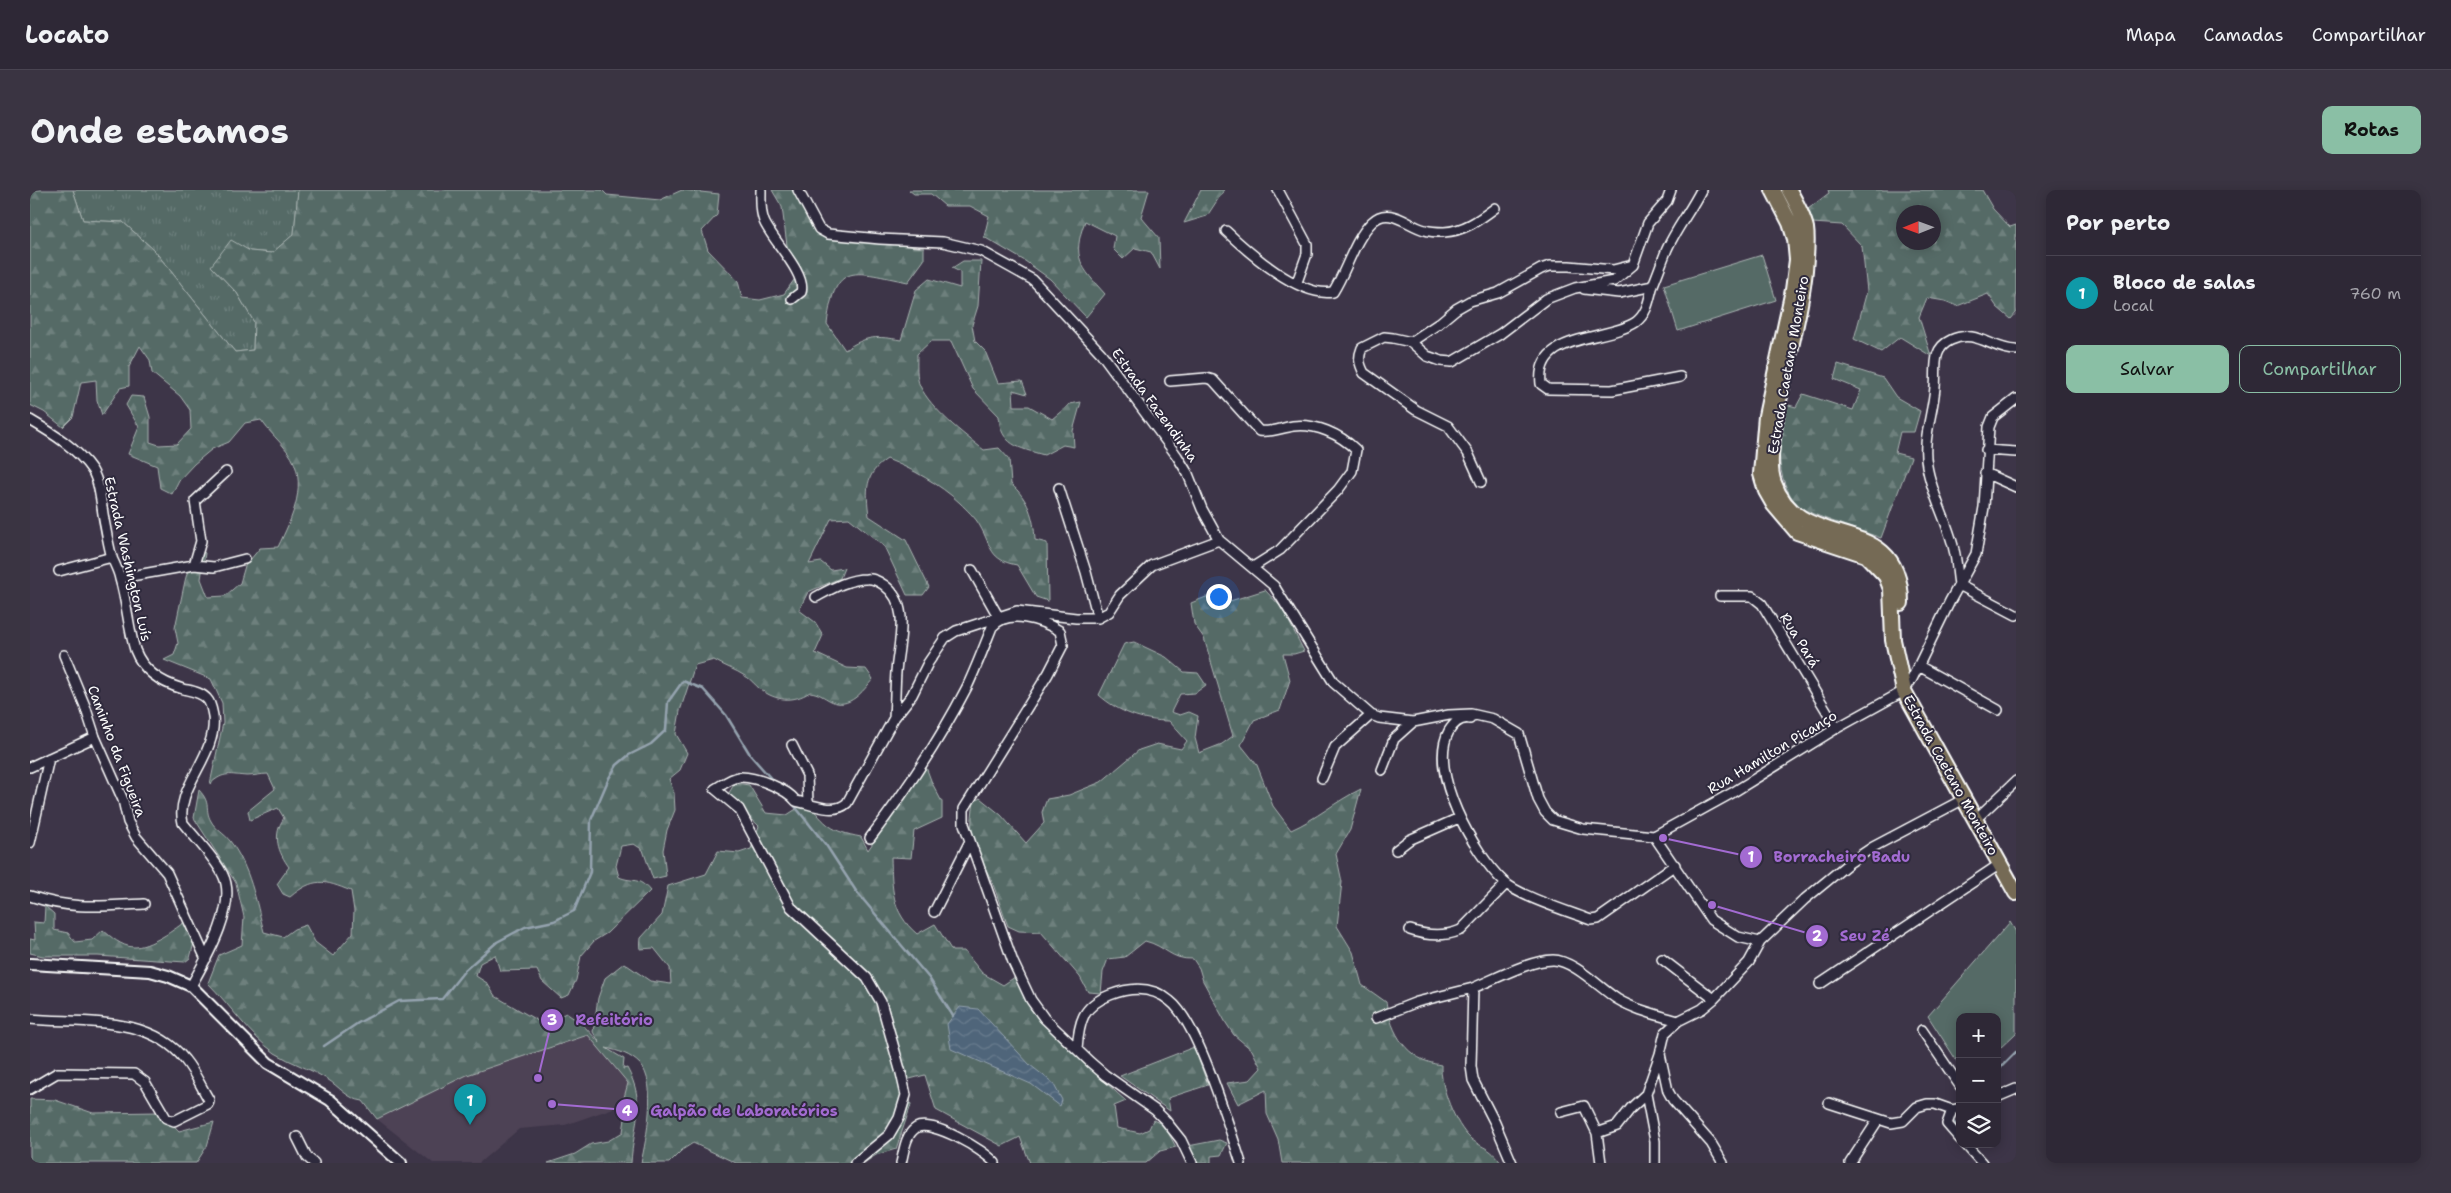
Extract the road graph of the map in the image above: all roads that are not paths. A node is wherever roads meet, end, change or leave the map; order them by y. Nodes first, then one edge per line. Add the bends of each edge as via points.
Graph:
1 (761, 190) edge
2 (798, 190) edge
3 (1278, 190) edge
4 (1671, 190) edge
5 (1701, 190) edge
6 (1773, 190) edge
7 (1789, 190) edge
8 (1495, 208) dead end
9 (1226, 230) dead end
10 (1633, 265) junction
11 (1296, 282) junction
12 (1653, 286) junction
13 (1575, 288) junction
14 (792, 298) dead end
15 (1410, 342) junction
16 (2016, 350) edge
17 (1680, 377) dead end
18 (1170, 381) dead end
19 (2016, 399) edge
20 (30, 420) edge
21 (1986, 450) junction
22 (2016, 452) edge
23 (226, 472) dead end
24 (1985, 473) junction
25 (1481, 482) dead end
26 (2016, 487) edge
27 (1059, 488) dead end
28 (1219, 540) junction
29 (112, 557) junction
30 (245, 559) dead end
31 (194, 565) junction
32 (1253, 567) junction
33 (972, 570) dead end
34 (59, 571) dead end
35 (120, 578) junction
36 (1959, 585) junction
37 (1720, 596) dead end
38 (816, 597) dead end
39 (2016, 615) edge
40 (998, 616) junction
41 (1098, 618) junction
42 (1898, 653) junction
43 (64, 655) dead end
44 (1919, 666) junction
45 (1904, 691) junction
46 (1998, 710) dead end
47 (1371, 715) junction
48 (894, 718) junction
49 (1413, 722) junction
50 (1506, 725) junction
51 (1838, 728) junction
52 (95, 737) junction
53 (792, 745) dead end
54 (49, 758) junction
55 (30, 767) edge
56 (1382, 770) dead end
57 (1322, 778) dead end
58 (2016, 781) edge
59 (1964, 799) junction
60 (808, 804) junction
61 (1460, 818) junction
62 (1976, 819) junction
63 (1654, 836) junction
64 (870, 838) dead end
65 (30, 843) edge
66 (969, 843) junction
67 (1396, 850) dead end
68 (2000, 864) junction
69 (1675, 865) junction
70 (1506, 884) junction
71 (2016, 894) edge
72 (30, 896) edge
73 (144, 904) dead end
74 (934, 912) dead end
75 (1410, 930) dead end
76 (1760, 942) junction
77 (206, 959) junction
78 (1662, 959) dead end
79 (30, 964) edge
80 (1820, 984) dead end
81 (191, 986) junction
82 (1473, 988) junction
83 (1714, 999) junction
84 (1376, 1018) dead end
85 (30, 1019) edge
86 (1678, 1021) junction
87 (1922, 1030) dead end
88 (1077, 1049) junction
89 (1660, 1054) junction
90 (1956, 1080) edge
91 (30, 1089) edge
92 (2016, 1089) edge
93 (1646, 1094) junction
94 (2001, 1095) edge
95 (1829, 1103) dead end
96 (1956, 1109) edge
97 (1560, 1112) dead end
98 (1878, 1120) junction
99 (1597, 1133) junction
100 (1956, 1134) edge
101 (297, 1137) dead end
102 (1969, 1148) edge
103 (314, 1163) edge
104 (402, 1163) edge
105 (855, 1163) edge
106 (901, 1163) edge
107 (995, 1163) edge
108 (1192, 1163) edge
109 (1241, 1163) edge
110 (1512, 1163) edge
111 (1601, 1163) edge
112 (1655, 1163) edge
113 (1723, 1163) edge
114 (1850, 1163) edge
115 (1982, 1163) edge

1 - 14 street via 761,210 766,225 801,281 801,292
2 - 28 street, Estrada Fazendinha via 819,229 828,234 943,242 981,252 1033,280 1101,353 1172,448
3 - 11 street via 1307,244
4 - 10 street via 1648,224
5 - 12 street via 1667,249
6 - 42 main road, Estrada Caetano Monteiro via 1790,223 1797,260 1766,416 1761,474 1774,505 1797,532 1866,555 1886,576 1891,589 1893,640
7 - 42 main road, Estrada Caetano Monteiro via 1806,227 1806,251 1802,300 1777,412 1770,466 1774,484 1793,512 1807,522 1882,550 1899,581 1901,639
8 - 11 street via 1461,230 1444,232 1424,230 1400,218 1379,217 1362,235 1333,292 1318,291
9 - 11 street via 1248,252
10 - 13 street via 1614,281
10 - 15 street via 1613,270 1569,266 1541,269 1498,293 1456,308
12 - 13 street via 1619,293
12 - 17 street via 1647,308 1636,322 1559,347 1547,356 1542,362 1541,384 1548,389 1612,390
13 - 15 street via 1536,304 1500,334 1452,362 1441,362 1427,356
15 - 25 street via 1384,337 1370,342 1362,348 1359,363 1364,373 1383,387 1416,410 1448,426 1468,454
16 - 36 street via 2000,348 1976,336 1964,336 1940,347 1936,355 1927,466 1954,550
18 - 32 street via 1213,380 1258,431 1312,425 1349,442 1356,450 1352,471 1338,490 1280,550
19 - 21 street via 1994,417 1989,427
20 - 29 street, Estrada Washington Luís via 55,435 92,471
21 - 22 street
21 - 24 street
23 - 31 street via 196,501 201,541
24 - 26 street
24 - 36 street via 1979,543
27 - 41 street
28 - 32 street, Estrada Fazendinha
28 - 41 street via 1152,565 1120,595 1109,612
29 - 34 street
29 - 35 street, Estrada Washington Luís
30 - 31 street via 214,567
31 - 35 street
32 - 47 street, Estrada Fazendinha via 1274,586 1334,683
33 - 40 street
35 - 77 street, Estrada Washington Luís via 136,651 144,665 153,676 208,699 211,707 214,727 205,759 182,801 181,813 183,823 223,874 226,886 217,940
36 - 39 street
36 - 44 street
37 - 51 street, Rua Pará via 1752,596 1762,604
38 - 48 street via 848,582 866,578 890,589 896,598 902,635 896,671
40 - 41 street via 1017,611
40 - 48 street via 945,638 912,695
42 - 45 main road, Estrada Caetano Monteiro
43 - 52 street, Caminho da Figueira
44 - 45 street
44 - 46 street
45 - 51 street, Rua Hamilton Picanço
45 - 59 main road, Estrada Caetano Monteiro
47 - 49 street, Estrada Fazendinha
47 - 57 street via 1335,747
48 - 60 street via 842,808
49 - 50 street, Estrada Fazendinha via 1471,714
49 - 56 street via 1394,739
50 - 61 street via 1467,718 1453,724 1446,737 1447,784
50 - 63 street, Estrada Fazendinha via 1519,734 1538,799 1544,812 1553,820 1582,829
51 - 63 street, Rua Hamilton Picanço
52 - 54 street
52 - 77 street, Caminho da Figueira via 123,800 128,822 166,873
53 - 60 street via 807,775
54 - 55 street
54 - 65 street
58 - 62 street
59 - 62 main road, Estrada Caetano Monteiro
59 - 76 street via 1849,863 1804,899
60 - 105 street via 754,779 739,777 715,789 739,809 791,907 868,978 881,1002 906,1096 889,1135
61 - 67 street via 1421,834
61 - 70 street via 1493,872
62 - 68 main road, Estrada Caetano Monteiro
63 - 69 street
64 - 66 street via 903,795 933,746 967,687 997,622 1015,617 1053,627 1060,631 1064,645 964,809
66 - 74 street
66 - 88 street via 1013,962 1031,1000 1044,1018
68 - 71 main road, Estrada Caetano Monteiro
68 - 80 street
69 - 70 street via 1598,920 1591,920
69 - 76 street via 1710,920 1738,937
70 - 75 street via 1461,930 1438,935
72 - 73 street via 77,907
76 - 83 street via 1749,962
77 - 81 street, Estrada Washington Luís
78 - 83 street
79 - 81 street via 150,971
81 - 104 street via 268,1063 330,1100
82 - 84 street via 1417,1002
82 - 86 street via 1541,961 1554,960 1567,963 1618,1000
82 - 110 street via 1473,1080
83 - 86 street
85 - 91 street via 127,1025 160,1039 186,1061 209,1100 208,1104 174,1121 166,1118 145,1082 134,1074 58,1072
86 - 89 street via 1665,1033
87 - 90 street
88 - 108 street via 1105,1076 1160,1115 1182,1140
88 - 109 street via 1082,1015 1096,1002 1136,988 1153,991 1170,1001 1199,1046
89 - 93 street
89 - 113 street via 1673,1100 1712,1143
92 - 94 street
93 - 99 street via 1617,1126
93 - 112 street via 1655,1141
95 - 98 street
96 - 98 street via 1927,1104 1917,1107 1898,1123
96 - 100 street via 1947,1124
97 - 99 street via 1584,1106
98 - 114 street
99 - 111 street
101 - 103 street via 307,1157
102 - 115 street
106 - 107 street via 909,1134 928,1126 971,1143

